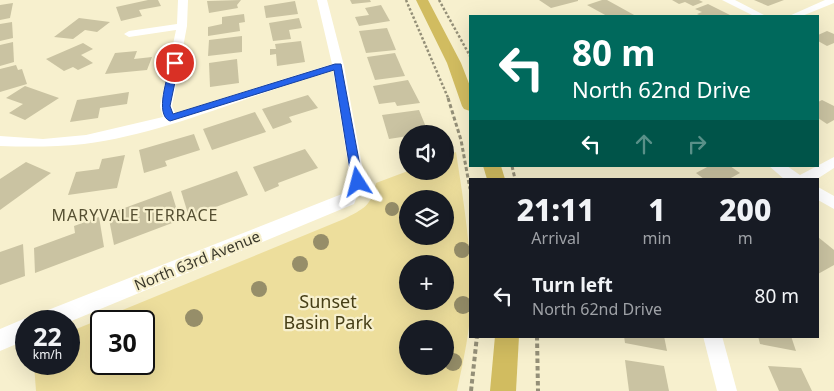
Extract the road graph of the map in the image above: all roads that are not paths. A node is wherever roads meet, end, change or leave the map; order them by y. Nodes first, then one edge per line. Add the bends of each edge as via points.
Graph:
1 (183, 0) edge
2 (322, 0) edge
3 (727, 0) edge
4 (833, 0) edge
5 (759, 15) edge
6 (796, 15) edge
7 (182, 26) junction
8 (129, 34) dead end
9 (338, 66) junction
10 (170, 118) junction
11 (0, 141) edge
12 (834, 162) edge
13 (777, 167) edge
14 (794, 178) edge
15 (807, 178) edge
16 (819, 194) edge
17 (347, 199) joint
18 (834, 203) edge
19 (73, 310) edge
20 (15, 334) edge
21 (713, 338) edge
22 (0, 340) edge
23 (727, 391) edge

1 - 7 street
2 - 9 street
3 - 5 street
4 - 6 street
7 - 8 street
7 - 10 street via 166,106
9 - 10 street
9 - 17 street via 358,182
10 - 11 street via 102,138 38,144
12 - 15 street
13 - 14 street
16 - 18 street
17 - 19 street, North 63rd Avenue
20 - 22 street
21 - 23 street

